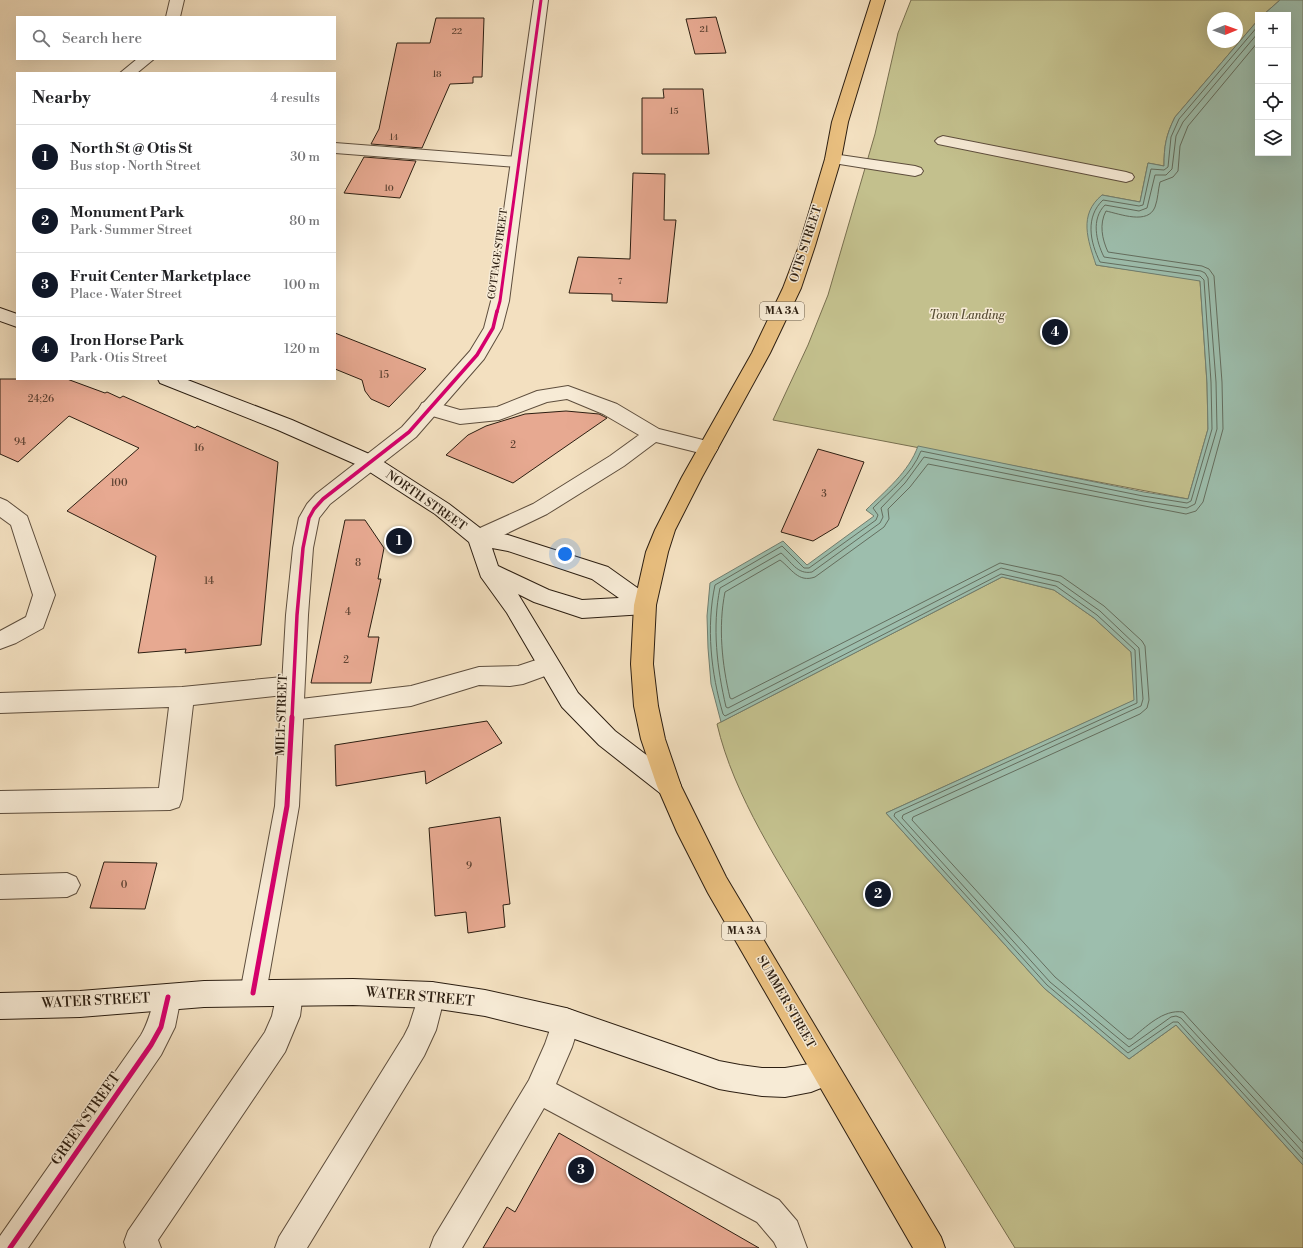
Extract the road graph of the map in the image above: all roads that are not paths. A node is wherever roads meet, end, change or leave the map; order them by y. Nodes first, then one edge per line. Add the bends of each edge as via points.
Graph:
1 (177, 0) edge
2 (541, 0) edge
3 (878, 0) edge
4 (173, 16) edge
5 (146, 60) edge
6 (128, 72) edge
7 (943, 141) dead end
8 (336, 148) edge
9 (832, 159) junction
10 (518, 162) junction
11 (915, 171) dead end
12 (1126, 177) dead end
13 (0, 314) edge
14 (16, 321) edge
15 (170, 380) edge
16 (429, 408) junction
17 (653, 434) junction
18 (708, 448) junction
19 (369, 462) junction
20 (0, 506) edge
21 (478, 538) junction
22 (489, 571) junction
23 (646, 605) junction
24 (0, 640) edge
25 (548, 665) junction
26 (293, 685) junction
27 (182, 697) junction
28 (0, 703) edge
29 (292, 710) junction
30 (669, 786) junction
31 (0, 802) edge
32 (67, 885) dead end
33 (0, 887) edge
34 (253, 993) junction
35 (290, 993) junction
36 (432, 995) junction
37 (168, 997) junction
38 (0, 1006) edge
39 (566, 1022) junction
40 (826, 1072) junction
41 (539, 1090) junction
42 (10, 1248) edge
43 (146, 1248) edge
44 (290, 1248) edge
45 (445, 1248) edge
46 (792, 1248) edge
47 (930, 1248) edge

1 - 4 main road
2 - 10 main road, COTTAGE STREET
3 - 9 main road, OTIS STREET / MA 3A via 840,122
5 - 6 main road
7 - 12 main road
8 - 10 main road
9 - 11 main road
9 - 18 main road, OTIS STREET / MA 3A via 807,246 784,307
10 - 16 main road, COTTAGE STREET via 500,301 493,328 477,355
13 - 14 main road
15 - 19 main road, NORTH STREET via 292,428
16 - 17 main road via 460,417 499,412 544,396 568,392 610,409
16 - 19 main road, COTTAGE STREET via 409,432
17 - 18 main road
17 - 21 main road via 617,461 540,509
18 - 23 main road, OTIS STREET / MA 3A via 665,530 657,552
19 - 21 main road, NORTH STREET via 442,509
19 - 26 main road, MILL STREET via 323,499 310,518 303,548
20 - 24 main road via 20,521 44,595 35,622
21 - 22 main road, NORTH STREET
21 - 23 main road via 508,543 600,573
22 - 23 main road via 542,596 582,609
22 - 25 main road, NORTH STREET via 515,607
23 - 30 main road, SUMMER STREET / MA 3A via 642,664 646,706 653,739
25 - 29 main road via 515,676 479,676 412,696
25 - 30 main road, NORTH STREET via 570,700 606,738
26 - 27 main road
26 - 29 main road, MILL STREET
27 - 28 main road
27 - 31 main road via 170,799
29 - 34 main road, MILL STREET via 287,806
30 - 40 main road, SUMMER STREET / MA 3A via 717,885
32 - 33 main road
34 - 35 main road, WATER STREET
34 - 37 main road, WATER STREET
35 - 36 main road, WATER STREET
35 - 43 main road via 286,1016 275,1042 139,1242
36 - 39 main road, WATER STREET via 485,1003
36 - 44 main road via 422,1030 414,1046
37 - 38 main road, WATER STREET via 80,1004
37 - 42 main road, GREEN STREET via 161,1027 151,1045
39 - 40 main road, WATER STREET via 733,1078 783,1082 806,1079
39 - 41 main road via 558,1048
40 - 47 main road, SUMMER STREET / MA 3A
41 - 45 main road
41 - 46 main road via 768,1211 786,1232

